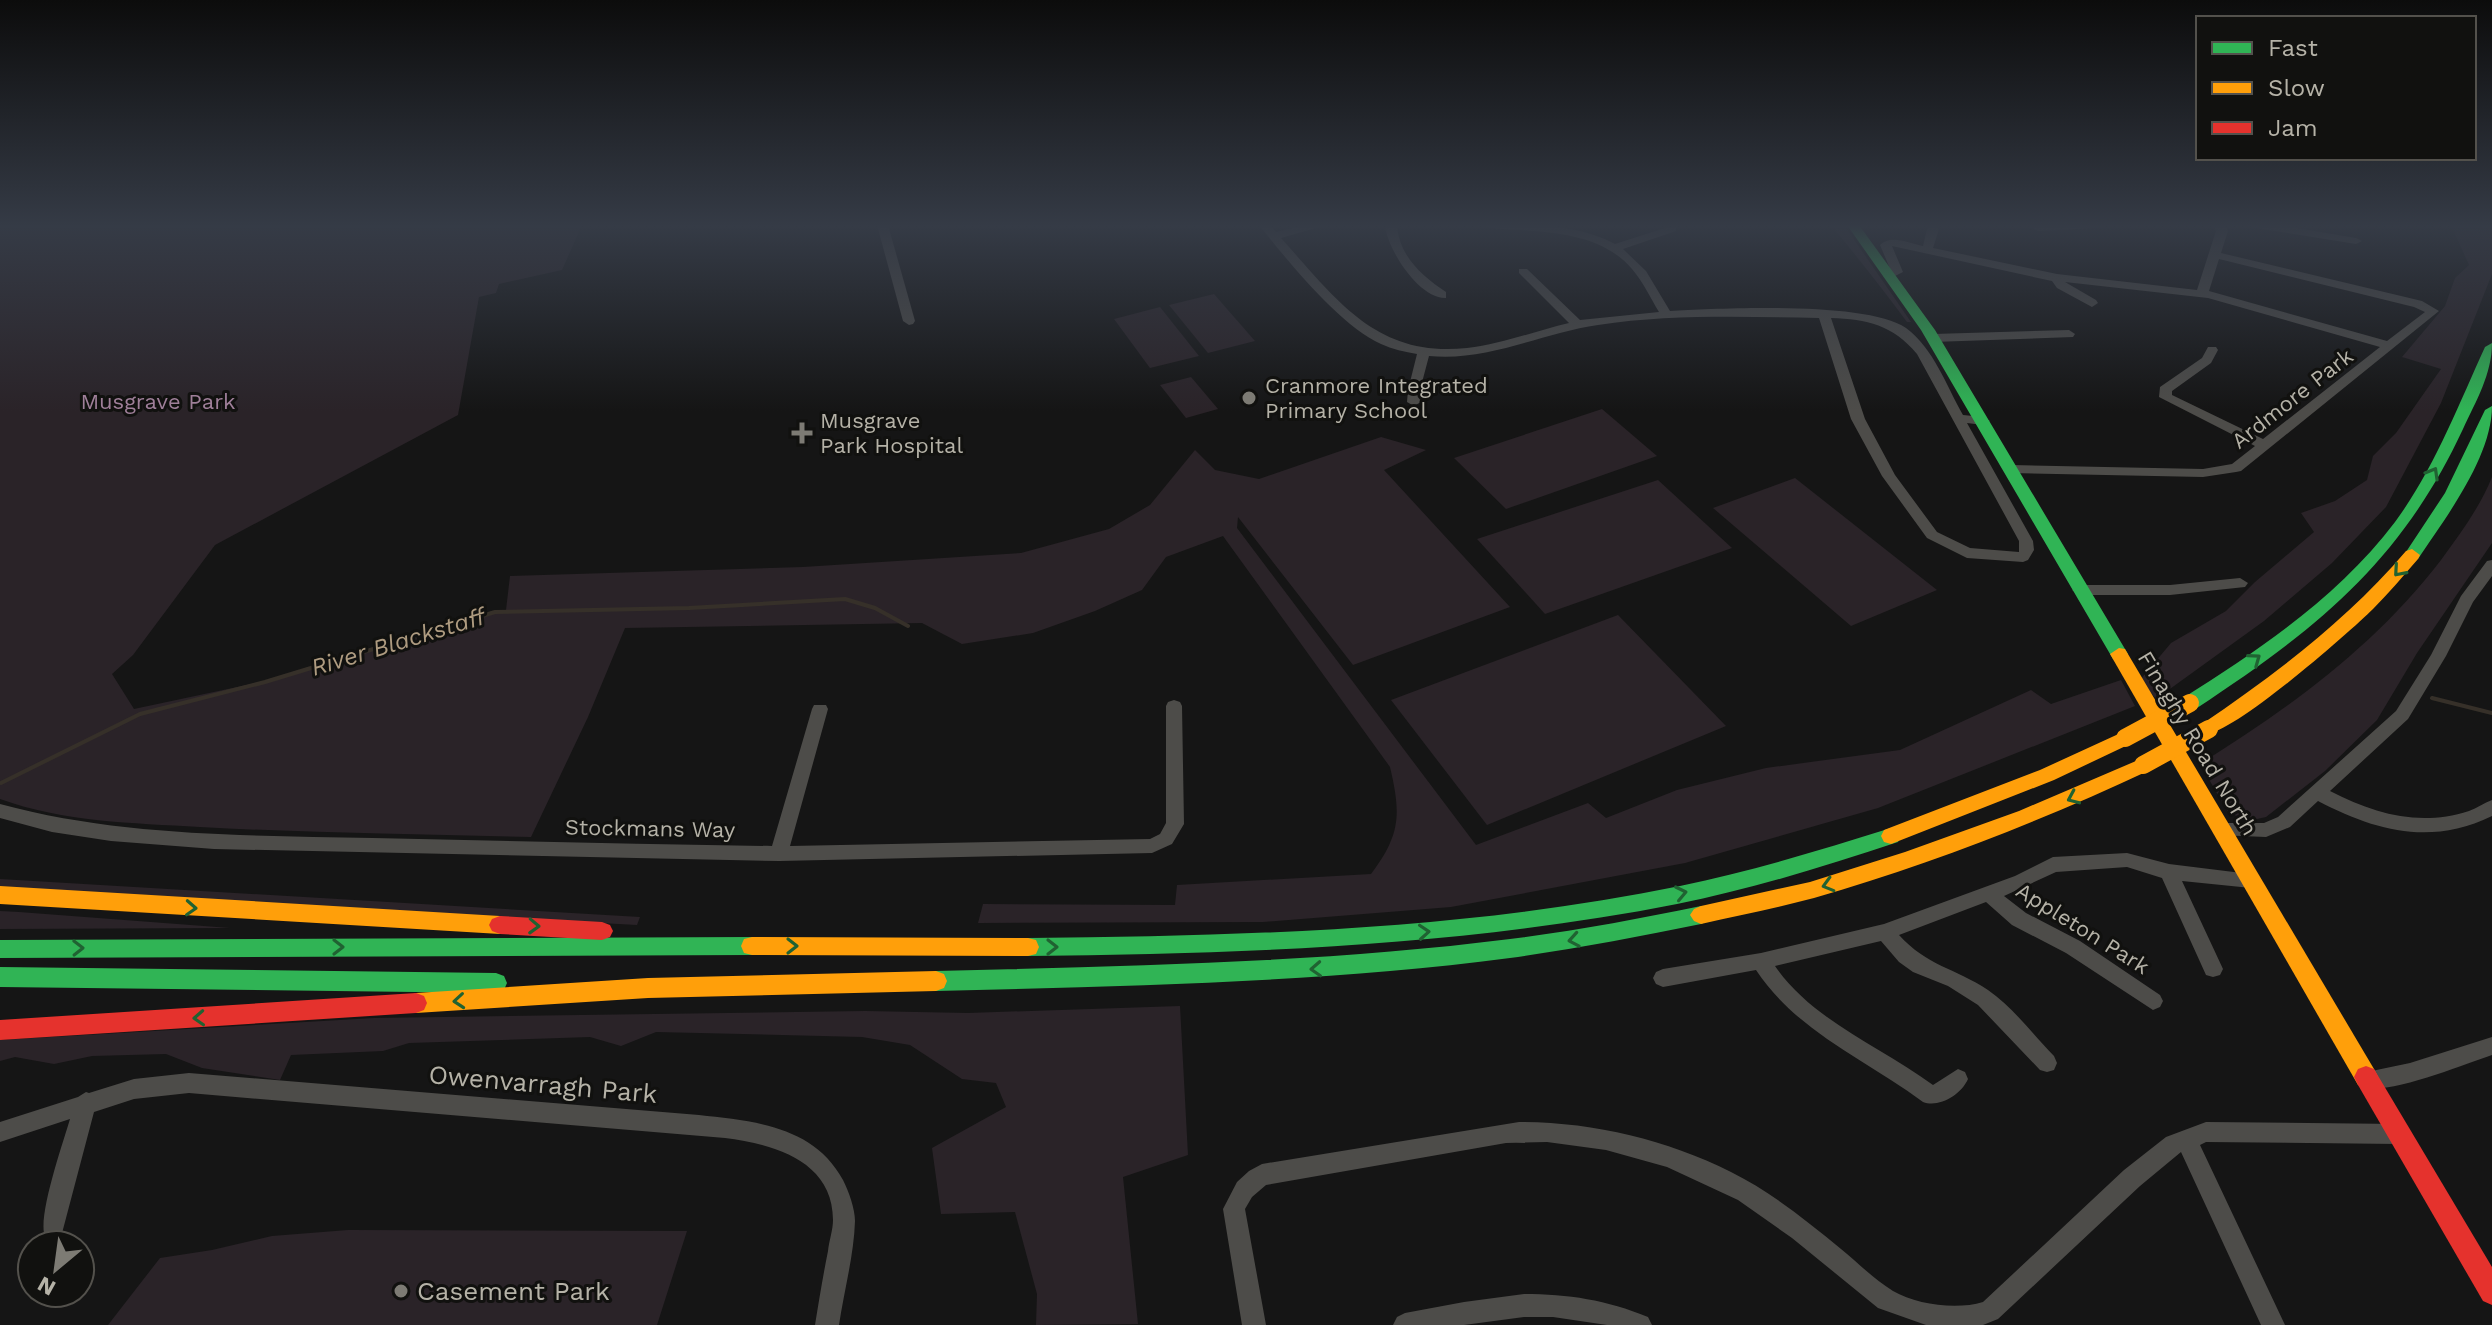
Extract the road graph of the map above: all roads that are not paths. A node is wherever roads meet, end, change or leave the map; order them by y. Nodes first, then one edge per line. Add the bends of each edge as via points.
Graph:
1 (899, 287) edge
2 (1321, 287) edge
3 (1429, 287) edge
4 (1539, 287) edge
5 (1649, 287) edge
6 (1897, 287) edge
7 (2063, 287) edge
8 (2137, 287) edge
9 (2204, 287) edge
10 (2345, 287) edge
11 (2202, 294) junction
12 (1442, 295) dead end
13 (2092, 303) dead end
14 (1666, 314) junction
15 (1824, 314) junction
16 (909, 321) dead end
17 (1578, 325) junction
18 (2069, 334) dead end
19 (1933, 338) junction
20 (2391, 346) junction
21 (2492, 347) edge
22 (2212, 350) dead end
23 (1424, 352) junction
24 (1414, 402) dead end
25 (2492, 410) edge
26 (1958, 418) junction
27 (1983, 421) junction
28 (2264, 445) junction
29 (2011, 469) junction
30 (2492, 565) edge
31 (2240, 583) dead end
32 (2080, 590) junction
33 (1174, 706) dead end
34 (820, 709) dead end
35 (2316, 792) junction
36 (2492, 807) edge
37 (0, 811) edge
38 (2223, 830) junction
39 (779, 854) junction
40 (2169, 872) junction
41 (2251, 880) junction
42 (1989, 894) junction
43 (0, 895) edge
44 (1885, 932) junction
45 (714, 945) junction
46 (0, 949) edge
47 (1761, 961) junction
48 (2213, 969) dead end
49 (0, 977) edge
50 (1663, 978) dead end
51 (648, 988) junction
52 (2153, 1001) dead end
53 (0, 1030) edge
54 (2492, 1046) edge
55 (2047, 1063) dead end
56 (1958, 1079) dead end
57 (2369, 1080) junction
58 (86, 1102) junction
59 (0, 1132) edge
60 (2399, 1134) junction
61 (2186, 1139) junction
62 (53, 1229) dead end
63 (2492, 1291) edge
64 (1993, 1318) edge
65 (1433, 1322) edge
66 (827, 1325) edge
67 (1254, 1325) edge
68 (1405, 1325) edge
69 (1640, 1325) edge
70 (2273, 1325) edge

1 - 16 street
2 - 23 street via 1358,326 1383,341
3 - 12 street
4 - 17 street
5 - 14 street
6 - 19 main road, Finaghy Road North
7 - 13 street
8 - 11 street
9 - 11 street
10 - 20 street, Ardmore Park via 2431,308 2431,314
11 - 20 street
14 - 15 street
14 - 17 street
15 - 26 street via 1872,317 1900,330 1930,361
15 - 26 street via 1858,419 1889,476 1932,535 1967,553 2023,557 2026,541
17 - 23 street via 1477,352
18 - 19 street
19 - 27 main road, Finaghy Road North
20 - 28 street, Ardmore Park
45 -> 21 main road, bridge via 1055,947 1261,942 1465,929 1729,883 1863,844 2000,796 2125,738 2190,703 2326,604 2382,548 2434,473
22 - 28 street via 2207,360 2164,393
23 - 24 street
25 -> 51 main road, bridge via 2449,500 2399,572 2305,661 2209,729 2143,765 2069,800 1895,866 1735,908 1451,958 1252,973
26 - 27 street
27 - 29 main road, Finaghy Road North
28 - 29 street, Ardmore Park via 2236,468 2219,472
29 - 32 main road, Finaghy Road North
30 - 35 street via 2466,600 2402,715
31 - 32 street
32 - 38 main road, Finaghy Road North
33 - 39 street, Stockmans Way via 1175,824 1166,839 1152,846
34 - 39 street
35 - 36 street via 2393,826 2419,828 2461,820
35 - 38 street via 2284,822 2266,830
37 - 39 street, Stockmans Way via 111,834 214,842
38 - 41 main road, Finaghy Road North
40 - 41 street, Appleton Park
40 - 42 street, Appleton Park via 2127,860 2053,865
40 - 48 street
41 - 57 main road, Finaghy Road North
42 - 44 street, Appleton Park
42 - 52 street, Appleton Park via 2019,919 2083,953
43 -> 45 main road via 570,928
44 - 47 street, Appleton Park
44 - 55 street via 1920,966 1985,999
46 -> 45 main road
47 - 50 street, Appleton Park
47 - 56 street via 1781,992 1810,1016 1892,1065 1930,1095
49 - 51 main road
51 -> 53 main road
54 - 57 street via 2410,1073
57 - 60 main road, Finaghy Road North
58 - 59 street, Owenvarragh Park
58 - 62 street
58 - 66 street, Owenvarragh Park via 134,1089 189,1083 699,1125 786,1139 826,1170 841,1202 844,1219
60 - 61 street via 2206,1132
60 - 63 main road, Finaghy Road North
61 - 64 street via 2132,1178
61 - 70 street
64 - 67 street via 1962,1319 1886,1300 1786,1219 1726,1181 1658,1154 1589,1138 1519,1132 1262,1175 1244,1189 1234,1209
65 - 68 street
65 - 69 street via 1486,1308 1566,1304

